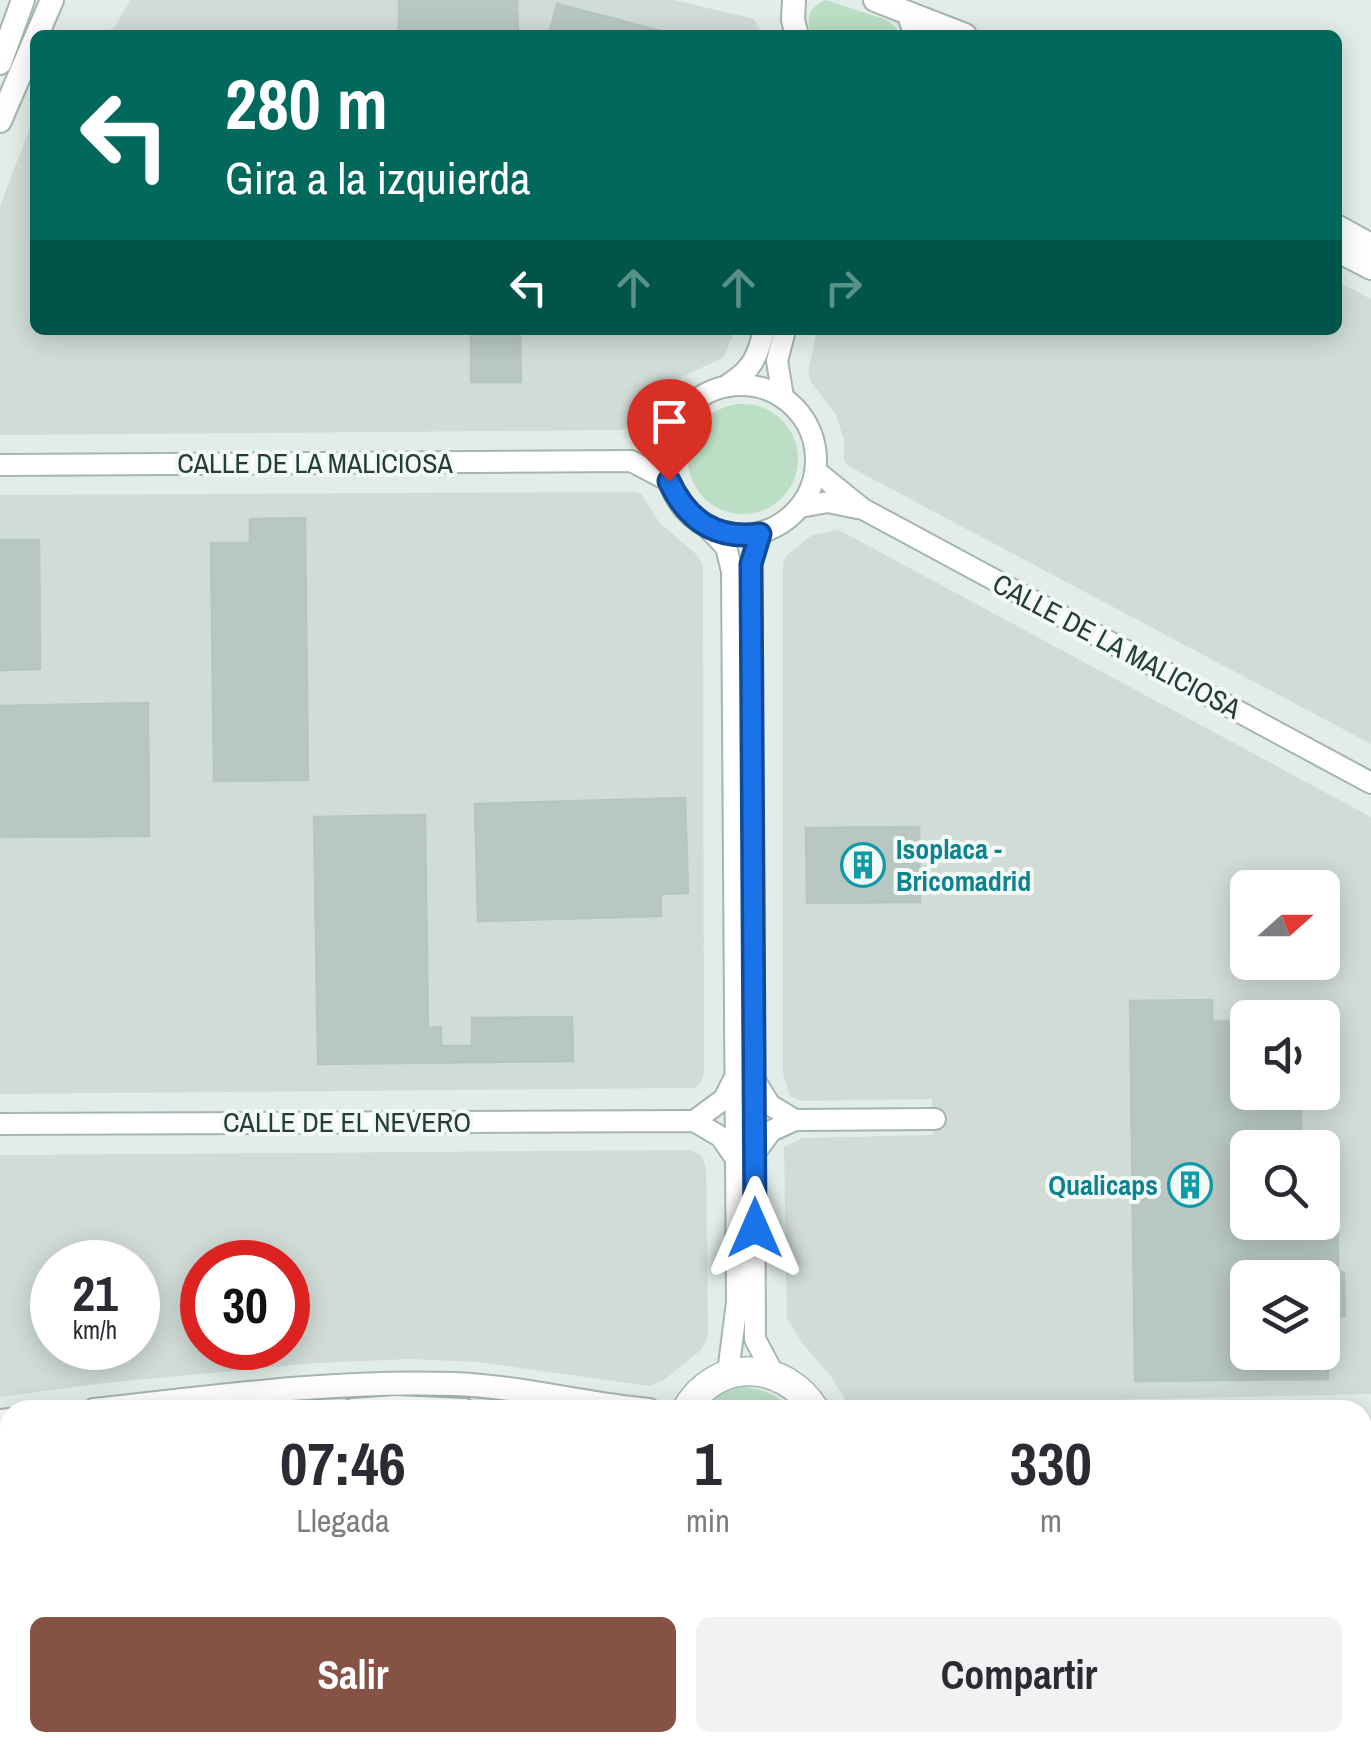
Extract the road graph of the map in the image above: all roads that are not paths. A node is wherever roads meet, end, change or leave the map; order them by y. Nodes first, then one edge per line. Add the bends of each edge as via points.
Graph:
1 (23, 0) edge
2 (52, 0) edge
3 (777, 0) edge
4 (875, 0) edge
5 (795, 18) edge
6 (912, 24) edge
7 (39, 30) edge
8 (941, 30) edge
9 (30, 51) edge
10 (0, 63) edge
11 (0, 121) edge
12 (1342, 229) edge
13 (1371, 245) edge
14 (1342, 254) edge
15 (1371, 268) edge
16 (763, 335) edge
17 (785, 335) edge
18 (726, 386) junction
19 (783, 397) junction
20 (672, 430) junction
21 (631, 461) junction
22 (0, 465) edge
23 (816, 471) junction
24 (669, 481) junction
25 (800, 507) junction
26 (864, 509) junction
27 (708, 528) junction
28 (760, 534) junction
29 (1371, 783) edge
30 (744, 1078) junction
31 (796, 1120) junction
32 (935, 1120) dead end
33 (694, 1121) junction
34 (0, 1124) edge
35 (745, 1157) junction
36 (728, 1373) junction
37 (773, 1374) junction
38 (189, 1400) edge
39 (575, 1400) edge
40 (693, 1400) edge
41 (806, 1400) edge

1 - 10 street
2 - 7 street
3 - 5 street
4 - 6 street
6 - 8 street
9 - 11 street
12 - 13 street
14 - 15 street
16 - 18 street via 747,373
17 - 19 street via 777,361
18 - 19 street
18 - 20 street via 694,401
19 - 23 street via 810,430
20 - 21 street
20 - 24 street
21 - 22 street, CALLE DE LA MALICIOSA
21 - 24 street, CALLE DE LA MALICIOSA
23 - 25 street
23 - 26 street, CALLE DE LA MALICIOSA
24 - 27 street via 684,508
25 - 26 street, CALLE DE LA MALICIOSA via 828,502
25 - 28 street
26 - 29 street, CALLE DE LA MALICIOSA
27 - 28 street
27 - 30 street via 726,547 732,571
28 - 30 street via 751,564
30 - 31 street
30 - 33 street
30 - 35 street
31 - 32 street
31 - 35 street via 771,1131
33 - 34 street, CALLE DE EL NEVERO
33 - 35 street
35 - 36 street
35 - 37 street via 755,1339
36 - 37 main road
36 - 40 main road
37 - 41 main road
38 - 39 street via 456,1384

